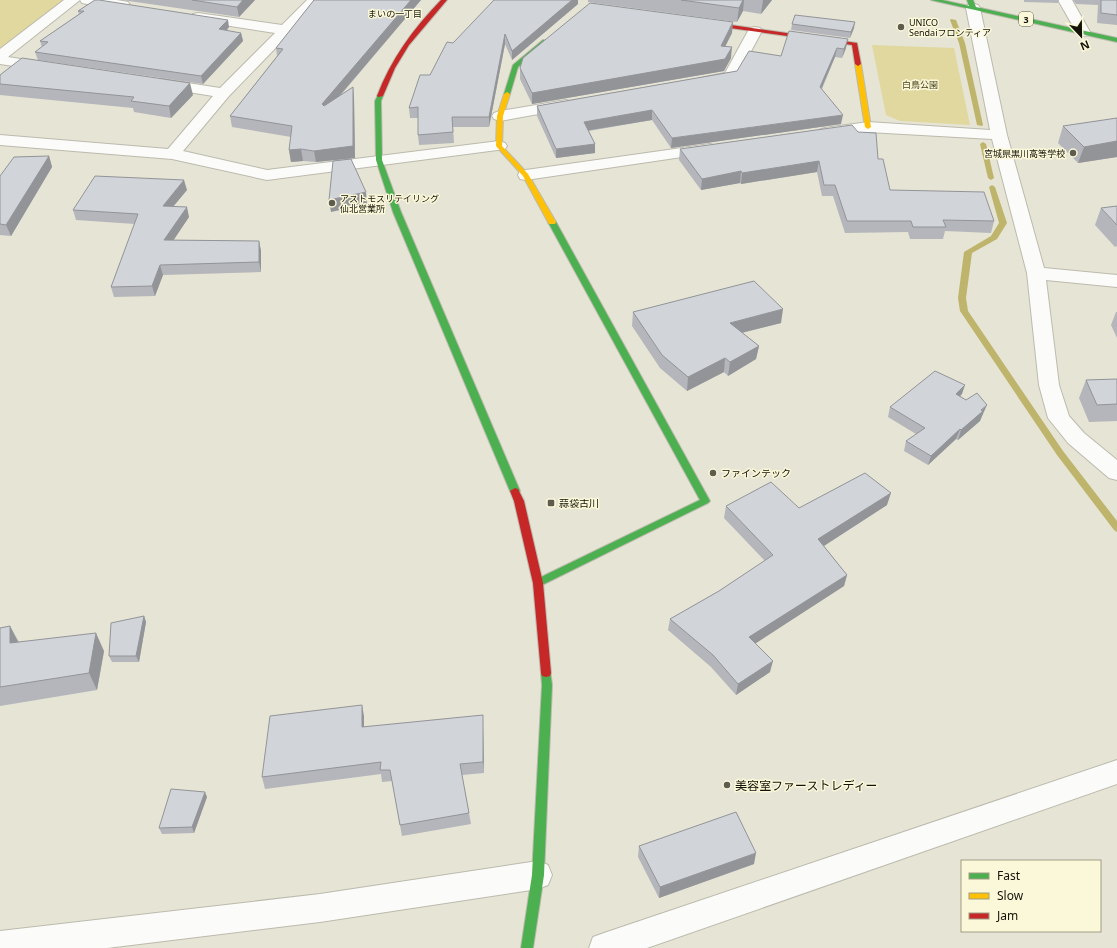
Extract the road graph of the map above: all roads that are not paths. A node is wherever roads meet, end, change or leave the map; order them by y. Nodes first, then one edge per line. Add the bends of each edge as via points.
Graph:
1 (73, 0) edge
2 (87, 0) edge
3 (315, 0) edge
4 (444, 0) edge
5 (934, 0) edge
6 (1065, 0) edge
7 (971, 4) edge
8 (134, 7) edge
9 (182, 14) edge
10 (693, 22) edge
11 (284, 30) junction
12 (755, 31) junction
13 (1083, 32) junction
14 (551, 36) edge
15 (1117, 40) edge
16 (0, 56) edge
17 (0, 60) edge
18 (62, 69) edge
19 (147, 82) edge
20 (692, 83) edge
21 (224, 93) junction
22 (577, 103) edge
23 (500, 116) junction
24 (868, 127) junction
25 (813, 134) edge
26 (999, 135) junction
27 (0, 140) edge
28 (499, 146) junction
29 (728, 146) edge
30 (172, 154) junction
31 (379, 160) junction
32 (526, 174) junction
33 (1036, 273) junction
34 (1117, 280) edge
35 (1117, 472) edge
36 (538, 583) junction
37 (1117, 772) edge
38 (538, 875) junction
39 (0, 946) edge
40 (528, 948) edge
41 (604, 948) edge

1 - 16 street
2 - 8 street
3 - 11 street
4 - 31 street via 418,27 385,81 378,101
5 - 7 street, 3
6 - 13 street
7 - 13 street, 3
7 - 26 street
9 - 11 street
10 - 12 street
11 - 21 street
12 - 20 street via 731,76
12 - 24 street via 855,44
13 - 15 street, 3
14 - 23 street via 515,66
17 - 18 street
19 - 21 street
21 - 30 street
22 - 23 street
23 - 28 street
24 - 25 street
24 - 26 street
26 - 33 street
27 - 30 street
28 - 31 street
28 - 32 street
29 - 32 street
30 - 31 street via 267,175
31 - 36 street via 397,212 519,502
32 - 36 street via 705,501
33 - 34 street
33 - 35 street via 1049,385 1059,418 1076,438
36 - 38 street via 547,685
37 - 41 street
38 - 39 street via 320,908
38 - 40 street

